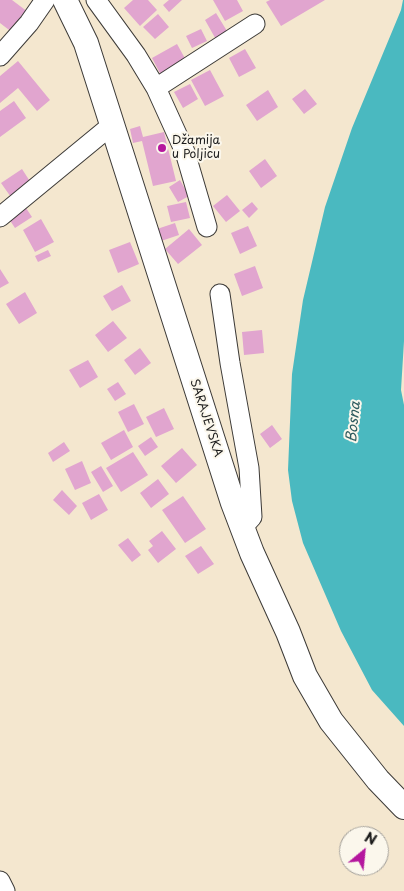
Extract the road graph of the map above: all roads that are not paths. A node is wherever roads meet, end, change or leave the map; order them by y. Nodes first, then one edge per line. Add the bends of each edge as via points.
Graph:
1 (46, 0) edge
2 (65, 0) edge
3 (96, 0) edge
4 (255, 24) dead end
5 (0, 56) edge
6 (156, 88) junction
7 (113, 124) junction
8 (0, 217) edge
9 (207, 227) dead end
10 (220, 294) dead end
11 (242, 528) junction
12 (404, 807) edge
13 (0, 881) edge
14 (5, 891) edge

1 - 5 street
2 - 7 main road, SARAJEVSKA via 86,43
3 - 6 street
4 - 6 street
6 - 9 street via 185,152
7 - 8 street
7 - 11 main road, SARAJEVSKA
10 - 11 street via 250,468 252,517
11 - 12 main road, SARAJEVSKA via 305,676 332,721 378,780
13 - 14 street

